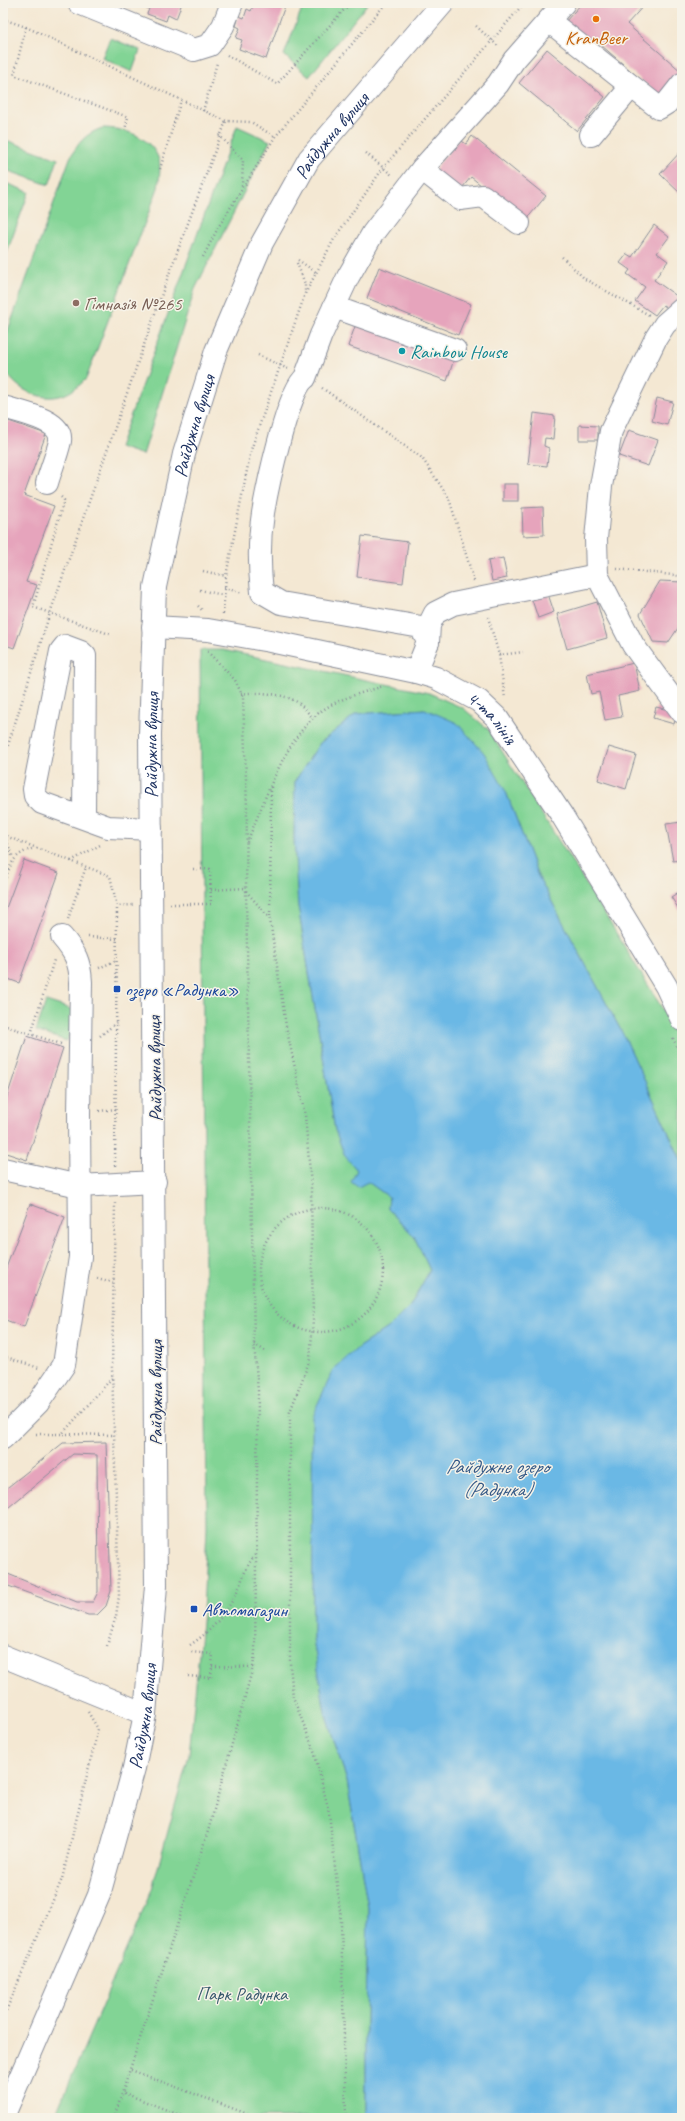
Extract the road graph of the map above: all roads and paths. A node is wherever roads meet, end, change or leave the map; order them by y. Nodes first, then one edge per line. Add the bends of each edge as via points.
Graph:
1 (79, 3) edge
2 (232, 3) edge
3 (346, 3) edge
4 (350, 3) edge
5 (386, 3) edge
6 (444, 3) edge
7 (564, 3) edge
8 (344, 10) junction
9 (3, 19) edge
10 (549, 21) junction
11 (476, 26) dead end
12 (26, 27) junction
13 (215, 48) junction
14 (514, 60) junction
15 (682, 84) edge
16 (631, 87) junction
17 (181, 100) junction
18 (203, 111) junction
19 (226, 121) junction
20 (125, 130) dead end
21 (219, 135) junction
22 (591, 135) dead end
23 (275, 137) junction
24 (366, 153) dead end
25 (160, 169) dead end
26 (422, 169) junction
27 (408, 187) junction
28 (242, 189) junction
29 (519, 223) dead end
30 (203, 257) dead end
31 (562, 257) dead end
32 (317, 273) dead end
33 (305, 294) dead end
34 (334, 307) junction
35 (682, 309) edge
36 (665, 324) junction
37 (455, 350) dead end
38 (258, 355) dead end
39 (305, 378) junction
40 (3, 407) edge
41 (47, 483) joint
42 (203, 571) dead end
43 (597, 571) junction
44 (682, 576) edge
45 (200, 590) dead end
46 (223, 595) junction
47 (483, 598) junction
48 (435, 612) junction
49 (50, 613) junction
50 (224, 619) dead end
51 (405, 626) junction
52 (153, 627) junction
53 (112, 634) dead end
54 (428, 642) junction
55 (202, 646) dead end
56 (522, 652) dead end
57 (499, 655) junction
58 (416, 672) junction
59 (384, 685) dead end
60 (241, 694) junction
61 (506, 700) dead end
62 (682, 712) edge
63 (313, 718) junction
64 (3, 761) edge
65 (271, 787) junction
66 (84, 818) junction
67 (151, 829) junction
68 (4, 835) edge
69 (103, 844) dead end
70 (246, 845) junction
71 (36, 847) junction
72 (13, 858) junction
73 (71, 861) junction
74 (86, 867) junction
75 (191, 869) dead end
76 (110, 876) dead end
77 (3, 885) edge
78 (246, 889) junction
79 (211, 890) junction
80 (197, 904) dead end
81 (117, 906) dead end
82 (270, 920) junction
83 (84, 935) dead end
84 (62, 937) junction
85 (117, 939) junction
86 (674, 981) edge
87 (677, 1028) edge
88 (31, 1034) dead end
89 (682, 1058) edge
90 (3, 1169) edge
91 (155, 1182) junction
92 (115, 1184) junction
93 (79, 1186) junction
94 (311, 1209) junction
95 (259, 1276) junction
96 (253, 1277) junction
97 (312, 1332) junction
98 (254, 1344) junction
99 (267, 1352) dead end
100 (3, 1356) edge
101 (58, 1374) junction
102 (113, 1378) junction
103 (62, 1434) junction
104 (5, 1435) edge
105 (114, 1435) junction
106 (256, 1554) junction
107 (190, 1645) dead end
108 (106, 1646) dead end
109 (190, 1652) dead end
110 (3, 1656) edge
111 (212, 1666) junction
112 (253, 1667) junction
113 (188, 1676) dead end
114 (88, 1711) dead end
115 (145, 1714) junction
116 (3, 2018) edge
117 (131, 2070) junction
118 (124, 2093) junction
119 (3, 2117) edge
120 (114, 2118) edge
121 (187, 2118) edge
122 (258, 2118) edge
123 (346, 2118) edge

1 - 13 street via 194,50
2 - 13 street
3 - 8 path
4 - 8 path
5 - 23 path
6 - 52 street, Райдужна вулиця via 310,159 262,243 216,351 184,454 155,587
7 - 10 street
8 - 13 path via 277,84
9 - 12 path
10 - 14 street
10 - 16 street
11 - 14 path
12 - 17 path
12 - 20 path via 14,75 128,117
13 - 18 path
14 - 26 street via 498,84
15 - 16 street via 664,106 659,108
16 - 22 street
17 - 18 path
17 - 25 path
18 - 19 path
19 - 21 path
19 - 23 path via 251,122
21 - 28 path via 243,160
21 - 49 path
23 - 28 path
24 - 27 path
26 - 27 street
26 - 29 street via 460,199 483,196
27 - 34 street via 373,234
28 - 30 path
31 - 36 path via 586,279
32 - 33 path via 298,261 305,284
34 - 37 street
34 - 39 street
35 - 36 street
36 - 43 street via 611,431 601,486 596,539
38 - 39 path
39 - 47 path via 325,389 422,458 449,498 474,583
39 - 51 street via 300,381 278,448 263,514 259,568 262,592 281,603
40 - 41 street via 46,420 56,428 60,440
41 - 49 path via 64,500 33,607
42 - 46 path via 226,576
43 - 44 path
43 - 47 street
43 - 62 street via 633,645
45 - 46 path
46 - 50 path
47 - 48 street via 453,604
47 - 57 path
48 - 51 street
48 - 54 street via 429,625
49 - 53 path
49 - 64 path
51 - 54 street via 421,627
52 - 58 street, 4-та лінія via 224,633
52 - 67 street, Райдужна вулиця
54 - 58 street
55 - 60 path via 236,680
56 - 57 path
57 - 61 path
58 - 86 street, 4-та лінія via 436,678 479,701 497,718
59 - 63 path via 331,705
60 - 63 path via 252,691 284,697 296,702
60 - 70 path via 247,807
63 - 65 path via 300,732
65 - 70 path
65 - 82 path
66 - 66 street via 42,803 34,796 61,651 65,646 85,656
66 - 67 street via 108,827
67 - 91 street, Райдужна вулиця
68 - 71 path
68 - 72 path
69 - 73 path
70 - 78 path
71 - 72 path
71 - 73 path
72 - 77 path
73 - 74 path
74 - 76 path
74 - 84 path
75 - 79 path via 210,869
78 - 79 path
78 - 82 path
78 - 96 path
79 - 80 path via 212,904
81 - 85 path
82 - 94 path via 286,1026 305,1115
83 - 85 path via 90,938
84 - 88 path
84 - 93 street via 74,951 79,964 81,982
85 - 92 path
86 - 87 street, 4-та лінія
87 - 89 path
90 - 93 street
91 - 92 street
91 - 115 street, Райдужна вулиця via 156,1586
92 - 93 street
92 - 102 path
93 - 101 street via 80,1257 64,1365
94 - 95 path via 290,1216 275,1228 264,1243 259,1261
94 - 97 path
94 - 97 path via 326,1208 344,1212 361,1222 373,1236 381,1253 384,1273 379,1293 369,1311 353,1324 334,1332
95 - 96 path
95 - 97 path via 265,1300 278,1316 294,1327
96 - 98 path
97 - 123 path via 310,1360 290,1412 290,1663 293,1697 314,1751 329,1812 341,1921
98 - 99 path
98 - 106 path via 258,1391
100 - 101 path
101 - 104 street via 38,1403
102 - 103 path
102 - 105 path
103 - 104 path
103 - 105 path
105 - 108 path via 119,1596 116,1616
106 - 107 path via 246,1566 231,1603 206,1634
106 - 112 path
109 - 111 path via 213,1654
110 - 115 street
111 - 112 path
111 - 113 path via 211,1678
112 - 117 path via 209,1828
114 - 116 path via 98,1729 62,1879
115 - 119 street, Райдужна вулиця via 134,1768 99,1895
117 - 118 path
117 - 122 path
118 - 120 path
118 - 121 path

